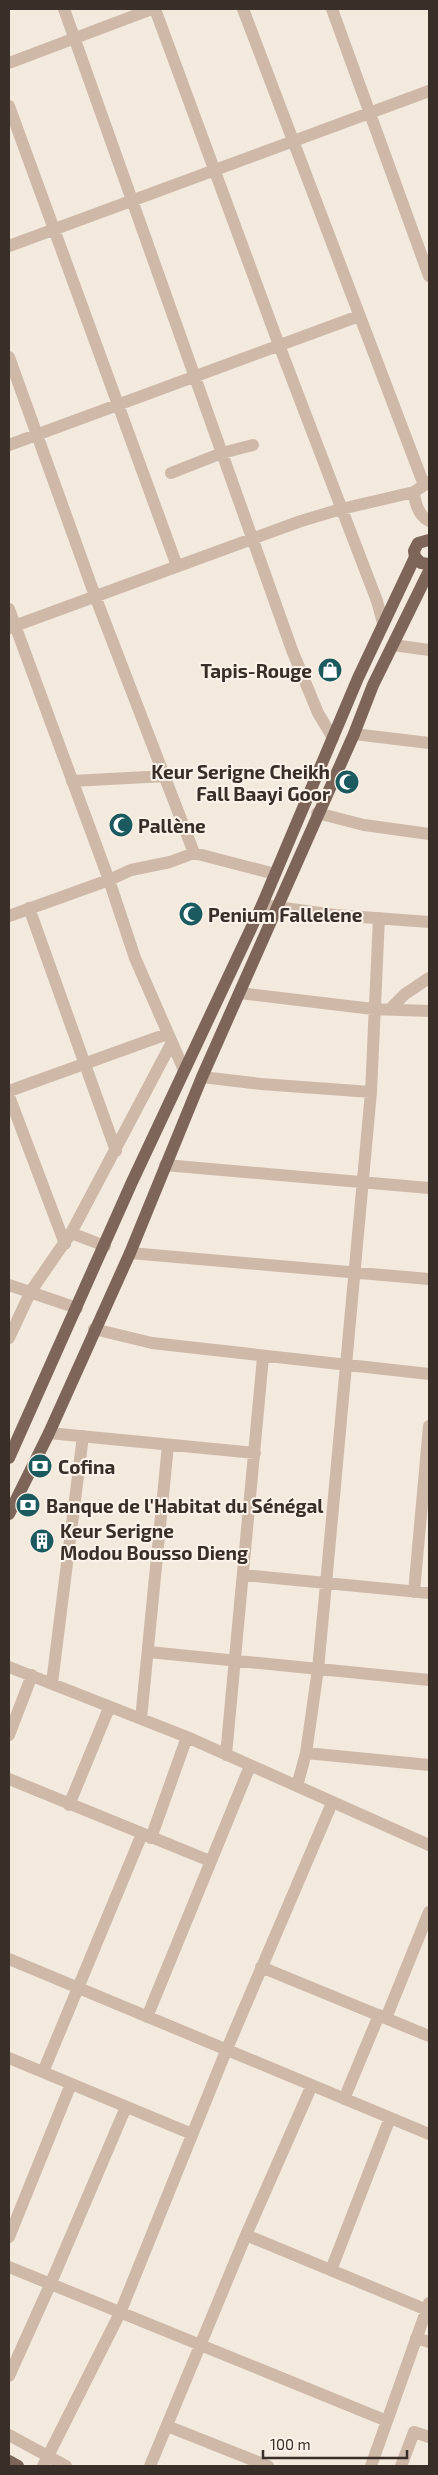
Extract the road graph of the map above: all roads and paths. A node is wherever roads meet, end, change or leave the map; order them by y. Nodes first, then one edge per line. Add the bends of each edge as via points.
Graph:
1 (64, 9) edge
2 (154, 9) edge
3 (243, 9) edge
4 (332, 9) edge
5 (76, 38) junction
6 (9, 63) edge
7 (429, 91) edge
8 (9, 106) edge
9 (370, 112) junction
10 (292, 141) junction
11 (214, 170) junction
12 (134, 200) junction
13 (54, 229) junction
14 (9, 246) edge
15 (429, 276) edge
16 (359, 316) junction
17 (279, 345) junction
18 (9, 357) edge
19 (194, 378) junction
20 (118, 404) junction
21 (37, 434) junction
22 (9, 445) edge
23 (253, 445) dead end
24 (222, 453) junction
25 (172, 473) dead end
26 (422, 486) edge
27 (340, 509) junction
28 (429, 521) edge
29 (428, 538) edge
30 (254, 539) junction
31 (414, 557) junction
32 (429, 564) edge
33 (177, 566) junction
34 (429, 571) edge
35 (95, 596) junction
36 (9, 609) edge
37 (383, 623) junction
38 (12, 627) edge
39 (393, 645) junction
40 (429, 650) edge
41 (354, 734) junction
42 (333, 738) junction
43 (429, 742) edge
44 (166, 776) junction
45 (72, 781) junction
46 (317, 813) junction
47 (429, 834) edge
48 (194, 853) junction
49 (275, 874) junction
50 (109, 880) junction
51 (262, 905) junction
52 (29, 908) junction
53 (278, 908) junction
54 (9, 916) edge
55 (379, 918) junction
56 (429, 922) edge
57 (429, 978) edge
58 (240, 993) junction
59 (373, 1009) junction
60 (390, 1009) junction
61 (429, 1012) edge
62 (169, 1039) junction
63 (85, 1063) junction
64 (184, 1070) junction
65 (202, 1077) junction
66 (9, 1091) edge
67 (371, 1092) junction
68 (9, 1096) edge
69 (116, 1151) junction
70 (165, 1165) junction
71 (362, 1183) junction
72 (429, 1188) edge
73 (68, 1239) junction
74 (105, 1246) junction
75 (130, 1253) junction
76 (354, 1272) junction
77 (429, 1279) edge
78 (9, 1285) edge
79 (31, 1291) junction
80 (77, 1308) junction
81 (94, 1329) junction
82 (9, 1338) edge
83 (263, 1357) junction
84 (346, 1366) junction
85 (429, 1374) edge
86 (429, 1426) edge
87 (49, 1433) junction
88 (83, 1436) junction
89 (168, 1445) junction
90 (255, 1453) junction
91 (428, 1454) edge
92 (9, 1458) edge
93 (9, 1514) edge
94 (425, 1521) edge
95 (243, 1575) junction
96 (326, 1584) junction
97 (414, 1592) junction
98 (429, 1593) edge
99 (149, 1652) junction
100 (235, 1661) junction
101 (9, 1666) edge
102 (318, 1669) junction
103 (32, 1675) junction
104 (429, 1680) edge
105 (52, 1683) junction
106 (108, 1708) junction
107 (141, 1719) junction
108 (9, 1735) edge
109 (187, 1738) junction
110 (306, 1753) junction
111 (226, 1755) junction
112 (429, 1765) edge
113 (250, 1766) junction
114 (9, 1779) edge
115 (297, 1786) junction
116 (332, 1803) junction
117 (69, 1805) junction
118 (146, 1836) junction
119 (429, 1845) edge
120 (210, 1861) junction
121 (429, 1912) edge
122 (9, 1959) edge
123 (262, 1968) junction
124 (79, 1988) junction
125 (383, 2016) junction
126 (147, 2017) junction
127 (429, 2036) edge
128 (226, 2051) junction
129 (9, 2058) edge
130 (43, 2072) junction
131 (71, 2084) junction
132 (312, 2085) junction
133 (344, 2098) junction
134 (126, 2107) junction
135 (390, 2118) junction
136 (192, 2134) junction
137 (429, 2134) edge
138 (246, 2235) junction
139 (9, 2237) edge
140 (9, 2267) edge
141 (331, 2270) junction
142 (50, 2284) junction
143 (428, 2307) edge
144 (120, 2313) junction
145 (416, 2338) junction
146 (429, 2342) edge
147 (202, 2345) junction
148 (9, 2376) edge
149 (387, 2420) junction
150 (167, 2426) junction
151 (9, 2435) edge
152 (429, 2436) edge
153 (9, 2461) edge
154 (46, 2461) edge
155 (18, 2466) edge
156 (66, 2466) edge
157 (150, 2466) edge
158 (268, 2466) edge
159 (371, 2466) edge
160 (401, 2466) edge

1 - 5 street
2 - 5 street
2 - 11 street
3 - 10 street
4 - 9 street
5 - 6 street
5 - 12 street
7 - 9 street
8 - 13 street
9 - 10 street
9 - 15 street
10 - 11 street
10 - 16 street
11 - 12 street
11 - 17 street
12 - 13 street
12 - 19 street
13 - 14 street
13 - 20 street
16 - 17 street
16 - 26 street
17 - 19 street
17 - 27 street
18 - 21 street
19 - 20 street
19 - 24 street
20 - 21 street
20 - 33 street
21 - 22 street
21 - 35 street
23 - 24 street
24 - 25 street
24 - 30 street
26 - 27 street
26 - 28 street via 416,504 422,517
27 - 30 street
27 - 37 street
29 - 31 main road via 416,546
30 - 33 street
30 - 42 street via 292,650 318,713
31 - 32 main road
31 - 37 main road
33 - 35 street
34 - 39 main road
35 - 38 street
35 - 44 street
36 - 38 street
37 - 42 main road
38 - 45 street
39 - 40 street
39 - 41 main road
41 - 43 street
41 - 46 main road
42 - 49 main road
44 - 45 street
44 - 48 street
45 - 50 street
46 - 47 street via 364,825
46 - 53 main road
48 - 49 street
48 - 50 street via 131,870
49 - 51 main road
50 - 52 street
50 - 62 street via 135,958
51 - 53 street
51 - 64 main road
52 - 54 street
52 - 63 street
53 - 55 street
53 - 58 main road
55 - 56 street
55 - 59 street
57 - 60 street
58 - 59 street
58 - 65 main road
59 - 60 street
59 - 67 street
60 - 61 street
62 - 63 street
62 - 64 street
62 - 69 street
63 - 66 street
63 - 69 street
64 - 74 main road
65 - 67 street
65 - 70 main road
67 - 71 street
68 - 73 street
69 - 73 street via 103,1169
70 - 71 street
70 - 75 main road
71 - 72 street
71 - 76 street
73 - 74 street
73 - 79 street
74 - 80 main road
75 - 76 street
75 - 81 main road
76 - 77 street
76 - 84 street
78 - 79 street
79 - 80 street
79 - 82 street
80 - 92 main road
81 - 83 street via 152,1343
81 - 87 main road
83 - 84 street
83 - 90 street
84 - 85 street
84 - 96 street
86 - 91 street
87 - 88 street
87 - 93 main road
88 - 89 street
88 - 105 street
89 - 90 street
89 - 99 street
90 - 95 street
91 - 94 street
94 - 97 street
95 - 96 street
95 - 100 street
96 - 97 street
96 - 102 street
97 - 98 street
99 - 100 street
99 - 107 street
100 - 102 street
100 - 111 street
101 - 103 street
102 - 104 street
102 - 110 street
103 - 105 street
103 - 108 street
105 - 106 street
106 - 107 street
106 - 117 street
107 - 109 street
109 - 111 street
109 - 118 street
110 - 112 street
110 - 115 street
111 - 113 street
113 - 115 street
113 - 120 street
114 - 117 street
115 - 116 street
116 - 119 street
116 - 123 street
117 - 118 street
118 - 120 street
118 - 124 street
120 - 126 street
121 - 125 street
122 - 124 street
123 - 125 street
123 - 128 street
124 - 126 street
124 - 130 street
125 - 127 street
125 - 133 street
126 - 128 street
128 - 132 street
128 - 136 street
129 - 130 street
130 - 131 street
131 - 134 street
131 - 139 street
132 - 133 street
132 - 138 street
133 - 135 street
134 - 136 street
134 - 142 street
135 - 137 street
135 - 141 street
136 - 144 street
138 - 141 street
138 - 147 street
140 - 142 street
141 - 143 street
142 - 144 street
142 - 148 street
143 - 145 street
144 - 147 street
144 - 154 street
145 - 146 street
145 - 149 street
147 - 149 street
147 - 150 street
149 - 159 street
150 - 157 street
150 - 158 street
151 - 154 street
152 - 160 street via 414,2432
153 - 155 main road
154 - 156 street

